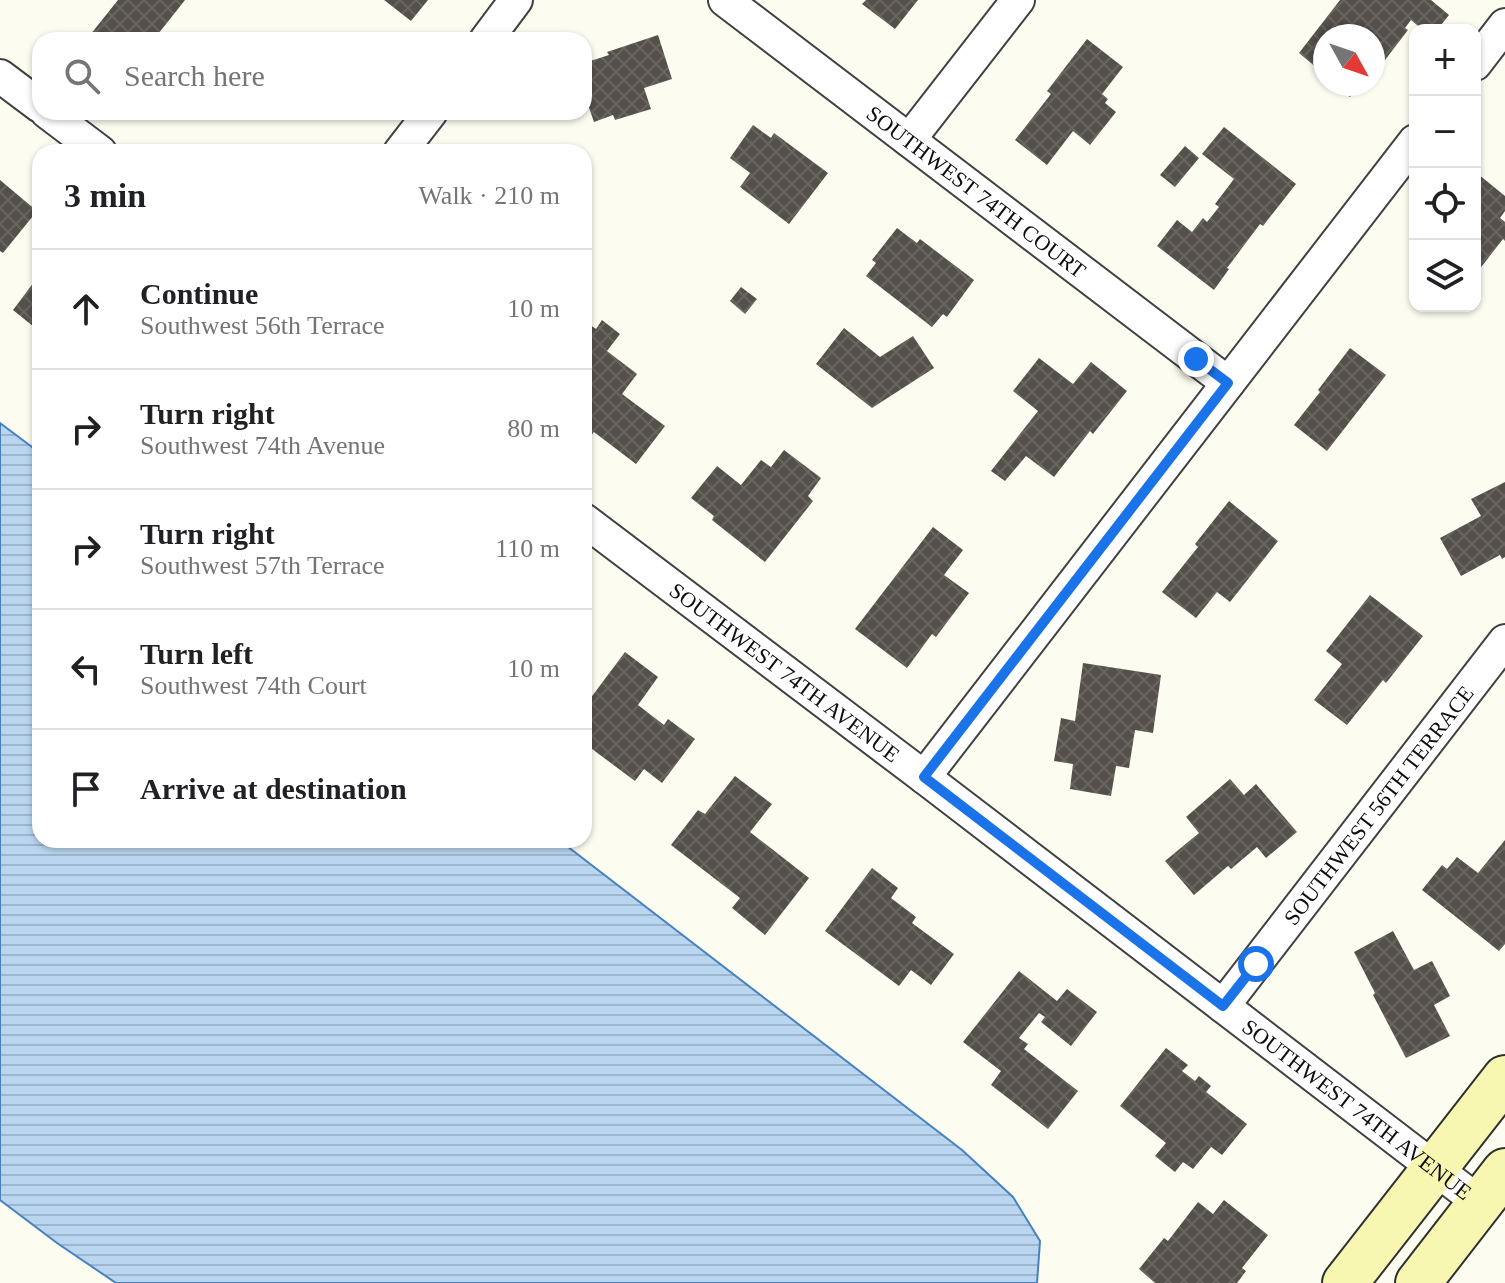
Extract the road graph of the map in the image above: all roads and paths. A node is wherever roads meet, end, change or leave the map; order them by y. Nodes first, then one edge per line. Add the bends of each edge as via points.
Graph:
1 (516, 0) edge
2 (725, 0) edge
3 (1018, 0) edge
4 (1505, 25) edge
5 (492, 32) edge
6 (1481, 56) edge
7 (0, 76) edge
8 (32, 100) edge
9 (58, 120) edge
10 (425, 120) edge
11 (909, 140) junction
12 (89, 144) edge
13 (406, 144) edge
14 (1409, 149) edge
15 (1228, 383) junction
16 (592, 526) edge
17 (1505, 641) edge
18 (924, 777) junction
19 (1223, 1006) junction
20 (1505, 1078) edge
21 (1434, 1168) junction
22 (1492, 1187) edge
23 (1345, 1283) edge
24 (1418, 1283) edge

1 - 5 street
2 - 11 street, SOUTHWEST 74TH COURT
3 - 11 street
4 - 6 street
7 - 8 street
9 - 12 street
10 - 13 street
11 - 15 street, SOUTHWEST 74TH COURT
14 - 15 street
15 - 18 street
16 - 18 street, SOUTHWEST 74TH AVENUE
17 - 19 street, SOUTHWEST 56TH TERRACE
18 - 19 street, SOUTHWEST 74TH AVENUE
19 - 21 street, SOUTHWEST 74TH AVENUE
20 - 21 main road
21 - 22 street, SOUTHWEST 74TH AVENUE
21 - 23 main road
22 - 24 main road

